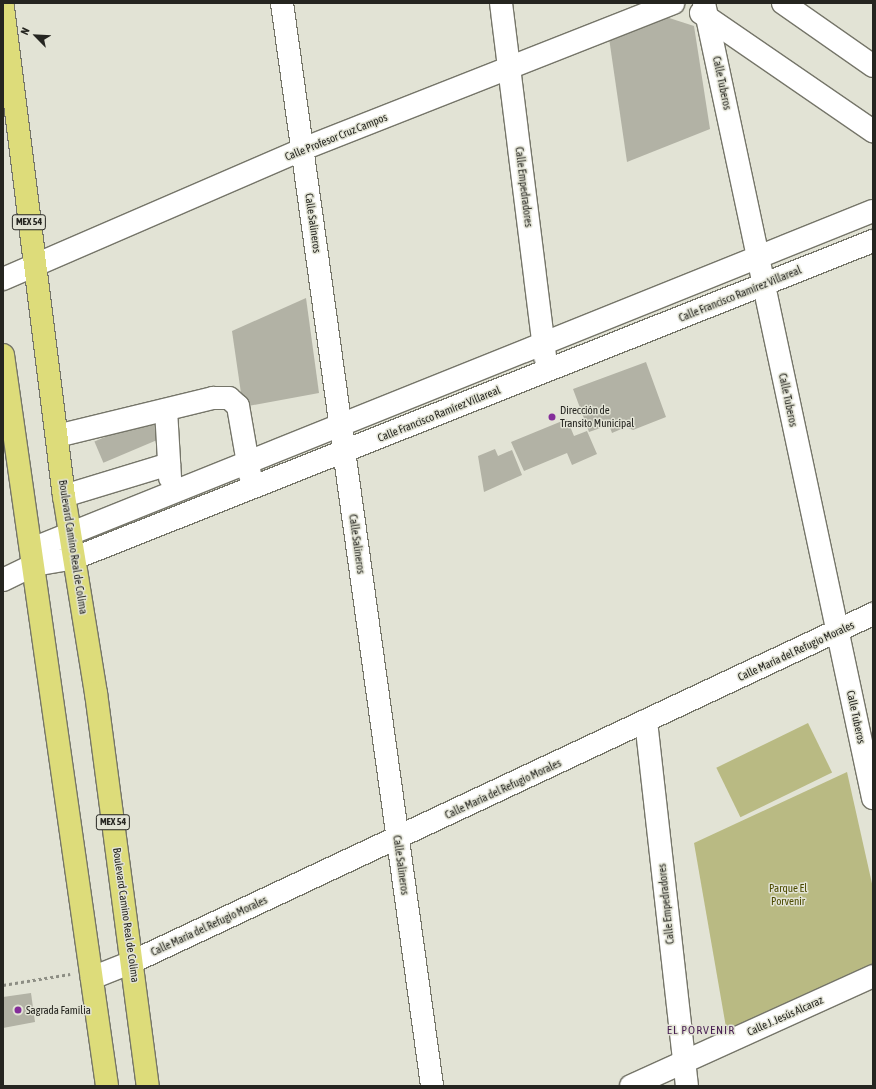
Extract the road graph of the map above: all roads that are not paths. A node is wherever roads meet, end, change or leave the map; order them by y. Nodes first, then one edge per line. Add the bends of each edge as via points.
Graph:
1 (282, 3) edge
2 (500, 3) edge
3 (673, 3) edge
4 (687, 3) edge
5 (791, 5) edge
6 (3, 7) edge
7 (706, 10) edge
8 (873, 66) edge
9 (508, 68) junction
10 (873, 131) edge
11 (303, 149) junction
12 (873, 211) edge
13 (873, 241) edge
14 (758, 257) junction
15 (34, 265) junction
16 (3, 279) edge
17 (764, 285) junction
18 (543, 343) junction
19 (3, 355) edge
20 (547, 371) junction
21 (166, 410) junction
22 (341, 424) junction
23 (57, 436) junction
24 (344, 452) junction
25 (248, 461) junction
26 (169, 464) junction
27 (251, 488) junction
28 (171, 493) junction
29 (64, 496) junction
30 (72, 533) junction
31 (33, 557) junction
32 (75, 558) junction
33 (3, 580) edge
34 (873, 614) edge
35 (838, 631) junction
36 (646, 721) junction
37 (873, 798) edge
38 (398, 838) junction
39 (132, 962) junction
40 (91, 974) junction
41 (873, 976) edge
42 (684, 1062) junction
43 (107, 1086) edge
44 (148, 1086) edge
45 (432, 1086) edge
46 (630, 1086) edge
47 (687, 1086) edge

1 - 11 street, Calle Salineros
2 - 9 street, Calle Empedradores
3 - 9 street, Calle Profesor Cruz Campos
4 - 7 street
5 - 8 street
6 - 15 main road, Boulevard Camino Real de Colima / MEX 54
7 - 10 street
7 - 14 street, Calle Tuberos
9 - 11 street, Calle Profesor Cruz Campos
9 - 18 street, Calle Empedradores
11 - 15 street, Calle Profesor Cruz Campos
11 - 22 street, Calle Salineros
12 - 14 street, Calle Francisco Ramírez Villareal
13 - 17 street, Calle Francisco Ramírez Villareal
14 - 17 street, Calle Tuberos
14 - 18 street, Calle Francisco Ramírez Villareal
15 - 16 street, Calle Profesor Cruz Campos
15 - 23 main road, Boulevard Camino Real de Colima / MEX 54
17 - 20 street, Calle Francisco Ramírez Villareal
17 - 35 street, Calle Tuberos
18 - 20 street, Calle Empedradores
18 - 22 street, Calle Francisco Ramírez Villareal
19 - 31 main road
20 - 24 street, Calle Francisco Ramírez Villareal
21 - 23 street
21 - 25 street via 213,398 229,398 238,406
21 - 26 street
22 - 24 street, Calle Salineros
22 - 25 street, Calle Francisco Ramírez Villareal
23 - 29 main road, Boulevard Camino Real de Colima / MEX 54
24 - 27 street, Calle Francisco Ramírez Villareal
24 - 38 street, Calle Salineros
25 - 27 street
25 - 28 street, Calle Francisco Ramírez Villareal
26 - 28 street
26 - 29 street
27 - 32 street, Calle Francisco Ramírez Villareal
28 - 30 street, Calle Francisco Ramírez Villareal
29 - 30 main road, Boulevard Camino Real de Colima / MEX 54
30 - 31 street, Calle Francisco Ramírez Villareal
30 - 32 main road, Boulevard Camino Real de Colima / MEX 54
31 - 32 street, Calle Francisco Ramírez Villareal
31 - 33 street, Calle Francisco Ramírez Villareal
31 - 40 main road
32 - 39 main road, Boulevard Camino Real de Colima / MEX 54
34 - 35 street, Calle María del Refugio Morales
35 - 36 street, Calle María del Refugio Morales
35 - 37 street, Calle Tuberos
36 - 38 street, Calle María del Refugio Morales
36 - 42 street, Calle Empedradores
38 - 39 street, Calle María del Refugio Morales
38 - 45 street, Calle Salineros
39 - 40 street, Calle María del Refugio Morales
39 - 44 main road, Boulevard Camino Real de Colima / MEX 54
40 - 43 main road
41 - 42 street, Calle J. Jesús Alcaraz
42 - 46 street, Calle J. Jesús Alcaraz
42 - 47 street, Calle Empedradores

